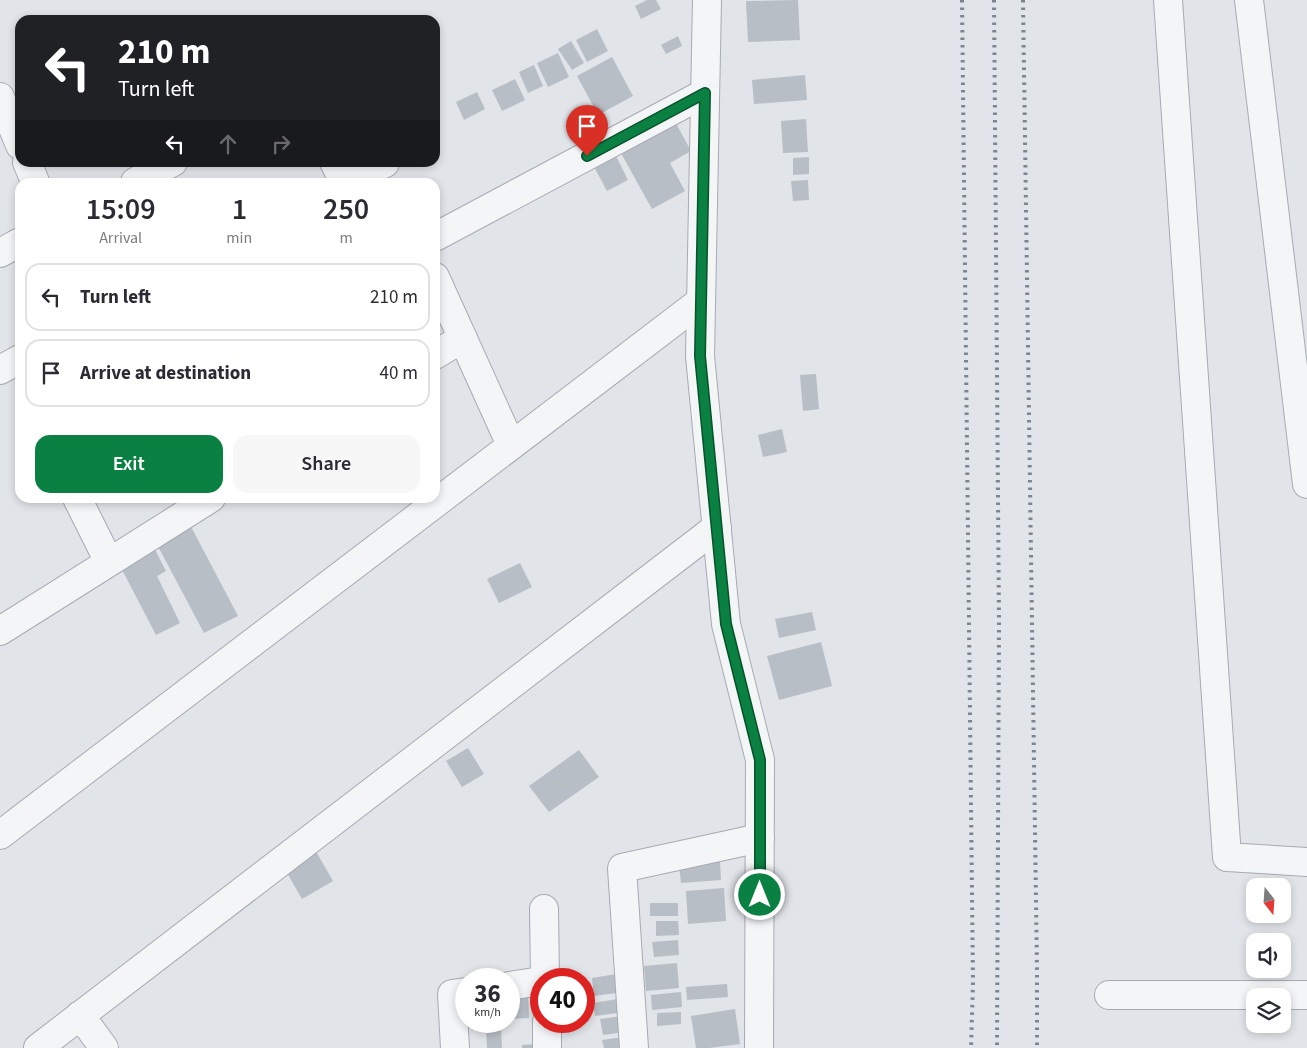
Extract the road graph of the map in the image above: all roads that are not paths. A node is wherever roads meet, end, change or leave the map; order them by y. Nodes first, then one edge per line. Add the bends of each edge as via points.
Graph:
1 (707, 0) edge
2 (1168, 0) edge
3 (1249, 0) edge
4 (705, 93) junction
5 (0, 97) edge
6 (15, 133) edge
7 (164, 167) edge
8 (377, 167) edge
9 (143, 178) edge
10 (357, 178) edge
11 (440, 234) edge
12 (15, 245) edge
13 (0, 253) edge
14 (440, 288) edge
15 (701, 301) junction
16 (463, 338) junction
17 (440, 352) edge
18 (511, 445) junction
19 (1307, 484) edge
20 (440, 499) edge
21 (80, 503) edge
22 (203, 503) edge
23 (435, 503) edge
24 (716, 527) junction
25 (109, 562) junction
26 (0, 632) edge
27 (0, 834) edge
28 (760, 838) junction
29 (1307, 862) edge
30 (544, 909) dead end
31 (546, 968) edge
32 (455, 994) edge
33 (1109, 995) dead end
34 (1307, 995) edge
35 (80, 1016) junction
36 (547, 1033) edge
37 (38, 1048) edge
38 (104, 1048) edge
39 (455, 1048) edge
40 (547, 1048) edge
41 (634, 1048) edge
42 (759, 1048) edge

1 - 4 street
2 - 29 street via 1227,857
3 - 19 street
4 - 11 street
4 - 15 street
5 - 6 street
7 - 9 street
8 - 10 street
12 - 13 street
14 - 16 street
15 - 18 street
15 - 24 street via 700,356
16 - 17 street
16 - 18 street
18 - 20 street
21 - 25 street
22 - 25 street
23 - 27 street
24 - 28 street via 726,624 760,760
24 - 35 street
25 - 26 street
28 - 41 street via 622,868
28 - 42 street
30 - 31 street
32 - 39 street via 452,994
33 - 34 street
35 - 37 street
35 - 38 street
36 - 40 street

